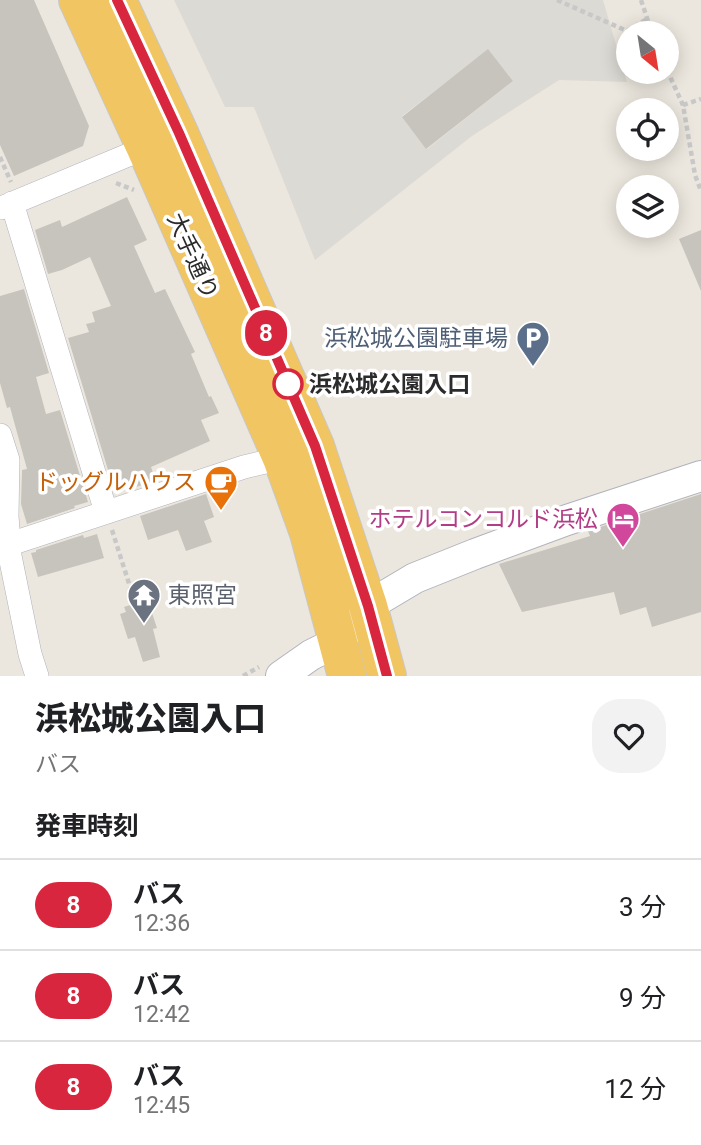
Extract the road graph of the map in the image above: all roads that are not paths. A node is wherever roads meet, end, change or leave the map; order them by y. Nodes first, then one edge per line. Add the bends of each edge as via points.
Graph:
1 (78, 0) edge
2 (117, 0) edge
3 (162, 141) junction
4 (9, 200) edge
5 (0, 435) edge
6 (282, 458) junction
7 (701, 476) edge
8 (106, 512) junction
9 (5, 545) edge
10 (368, 606) junction
11 (343, 659) edge
12 (274, 669) edge
13 (393, 671) edge
14 (37, 676) edge

1 - 3 highway, 大手通り
2 - 3 highway, 大手通り
3 - 4 street
3 - 6 highway, 大手通り
3 - 10 highway, 大手通り via 315,446
4 - 8 street
5 - 9 street via 8,460
6 - 8 street
6 - 11 highway, 大手通り via 309,533
7 - 10 street via 475,554 415,578
8 - 9 street
9 - 14 street
10 - 11 street
10 - 13 highway, 大手通り
11 - 12 street via 310,655
11 - 13 street

